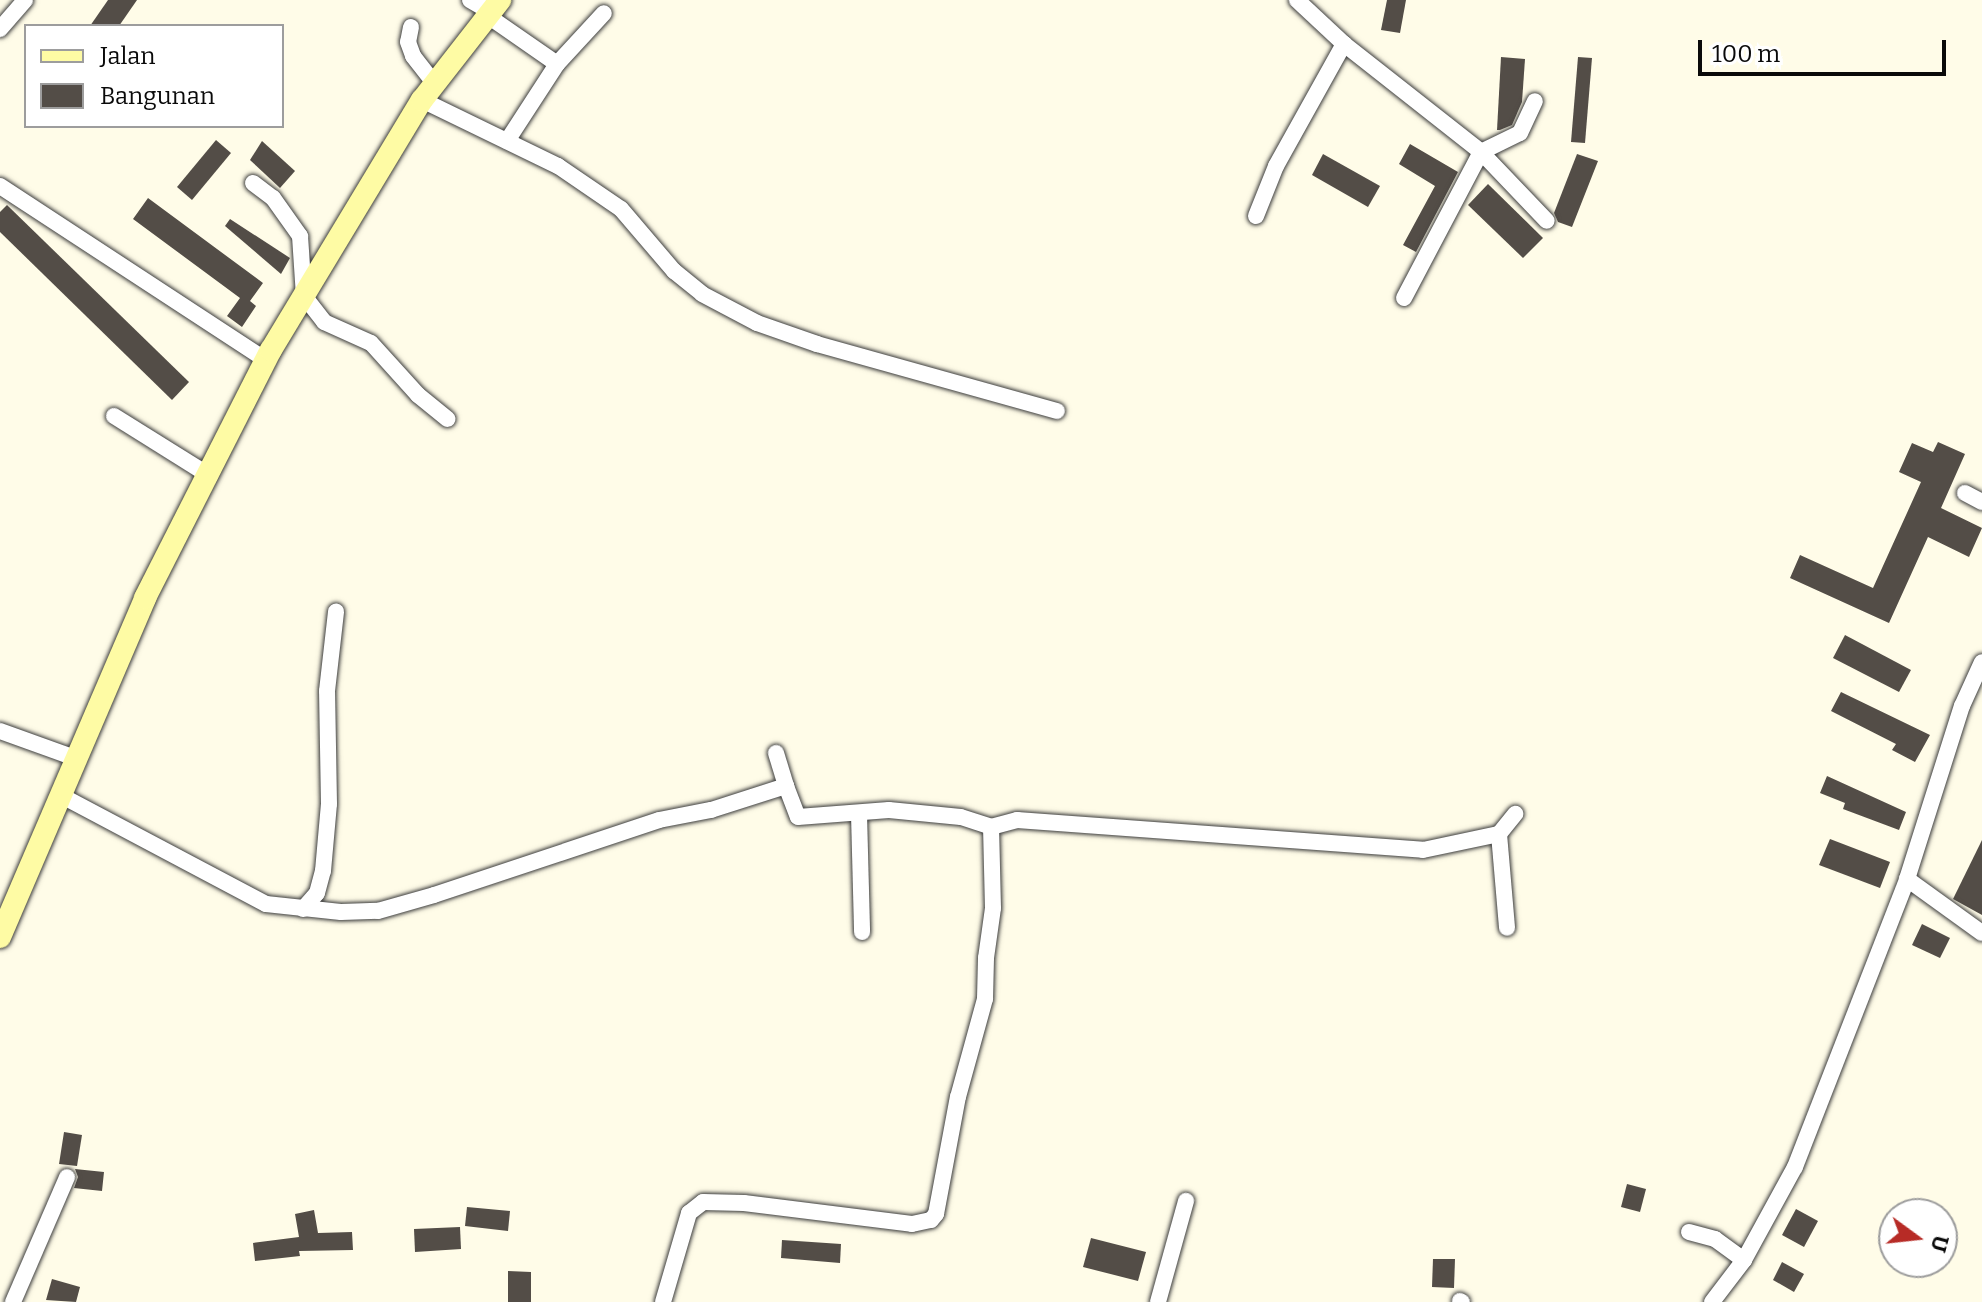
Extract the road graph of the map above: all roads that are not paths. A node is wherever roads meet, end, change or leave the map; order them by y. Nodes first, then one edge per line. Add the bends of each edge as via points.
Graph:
1 (25, 0) edge
2 (470, 0) edge
3 (1303, 2) edge
4 (493, 10) edge
5 (604, 13) dead end
6 (411, 27) dead end
7 (0, 29) edge
8 (1344, 44) junction
9 (557, 64) junction
10 (429, 92) junction
11 (1535, 101) dead end
12 (507, 141) junction
13 (1481, 152) junction
14 (253, 183) dead end
15 (0, 186) edge
16 (1256, 216) dead end
17 (1547, 221) dead end
18 (304, 296) junction
19 (1404, 298) dead end
20 (266, 360) junction
21 (1057, 411) dead end
22 (114, 416) dead end
23 (448, 419) dead end
24 (210, 476) junction
25 (1965, 493) dead end
26 (1982, 502) edge
27 (336, 612) dead end
28 (1982, 662) edge
29 (0, 731) edge
30 (776, 753) dead end
31 (75, 758) junction
32 (786, 786) junction
33 (62, 796) junction
34 (859, 814) junction
35 (1515, 814) dead end
36 (991, 827) junction
37 (1499, 834) junction
38 (1907, 879) junction
39 (303, 909) junction
40 (1507, 928) dead end
41 (862, 932) dead end
42 (1982, 933) edge
43 (0, 937) edge
44 (67, 1177) dead end
45 (1186, 1201) dead end
46 (1689, 1232) dead end
47 (1744, 1260) junction
48 (13, 1302) edge
49 (663, 1302) edge
50 (1158, 1302) edge
51 (1712, 1302) edge

1 - 7 street
2 - 4 street
3 - 8 street
4 - 9 street
4 - 10 street
5 - 9 street
6 - 10 street via 408,42
8 - 13 street
8 - 16 street via 1276,166
9 - 12 street
10 - 12 street
10 - 18 street
11 - 13 street via 1520,133
12 - 21 street via 558,166 621,209 674,271 757,323
13 - 17 street
13 - 19 street
14 - 18 street via 273,198 300,236
15 - 20 street
18 - 20 street
18 - 23 street via 324,322 355,333 385,354 418,395
20 - 24 street
22 - 24 street
24 - 31 street via 145,598
25 - 26 street
27 - 39 street via 327,691 329,804 323,871 317,893
28 - 38 street via 1962,706
29 - 31 street
30 - 32 street
31 - 33 street
32 - 34 street via 798,817
32 - 39 street via 659,820 378,911
33 - 39 street via 247,896
33 - 43 street
34 - 36 street via 889,810 961,817
34 - 41 street
35 - 37 street
36 - 37 street via 1017,820 1423,850
36 - 49 street via 993,908 985,999 958,1097 936,1214 912,1224 703,1202 689,1213
37 - 40 street
38 - 42 street
38 - 47 street via 1795,1167
44 - 48 street
45 - 50 street
46 - 47 street via 1715,1239
47 - 51 street

